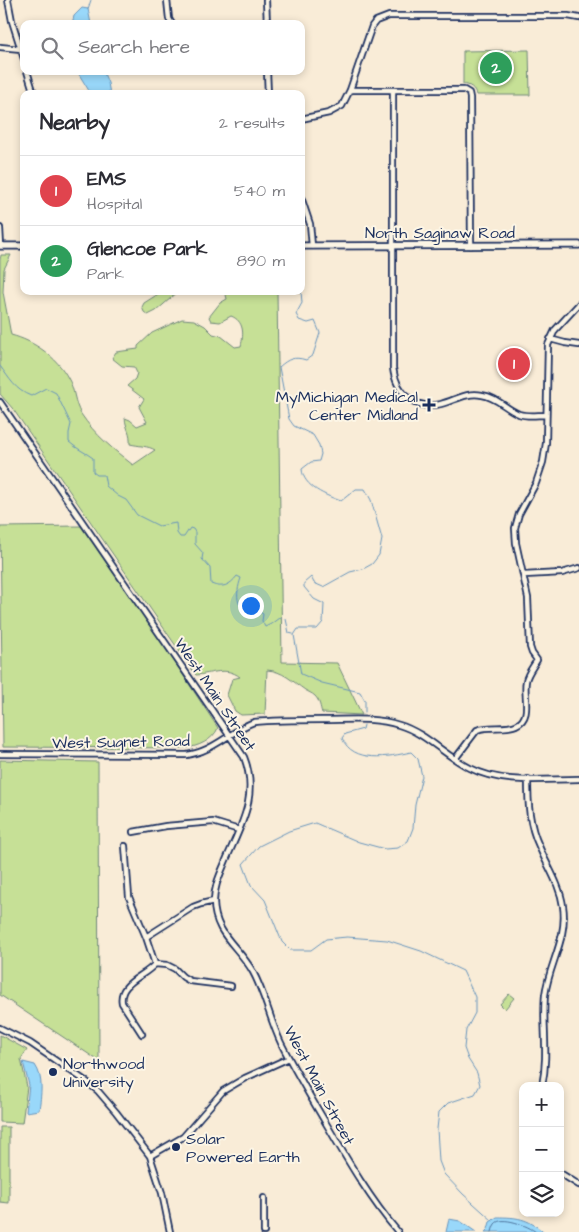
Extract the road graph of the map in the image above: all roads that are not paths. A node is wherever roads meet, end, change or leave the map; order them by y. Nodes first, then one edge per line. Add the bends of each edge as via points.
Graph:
1 (8, 0) edge
2 (168, 0) edge
3 (266, 0) edge
4 (579, 18) edge
5 (170, 20) edge
6 (267, 20) edge
7 (20, 45) edge
8 (0, 47) edge
9 (20, 49) edge
10 (28, 75) edge
11 (267, 75) edge
12 (33, 90) edge
13 (268, 90) edge
14 (350, 90) junction
15 (393, 91) junction
16 (305, 118) edge
17 (305, 209) edge
18 (0, 228) edge
19 (579, 245) edge
20 (1, 246) edge
21 (20, 246) edge
22 (305, 246) edge
23 (312, 246) junction
24 (393, 246) junction
25 (471, 246) junction
26 (579, 304) edge
27 (550, 339) junction
28 (579, 345) edge
29 (0, 402) edge
30 (546, 416) junction
31 (579, 568) edge
32 (524, 574) junction
33 (230, 735) junction
34 (0, 754) edge
35 (455, 759) junction
36 (528, 779) junction
37 (579, 779) edge
38 (239, 830) junction
39 (133, 832) dead end
40 (125, 846) dead end
41 (214, 901) junction
42 (146, 937) junction
43 (154, 964) junction
44 (231, 986) dead end
45 (0, 1028) edge
46 (142, 1034) dead end
47 (288, 1058) junction
48 (542, 1082) edge
49 (150, 1156) junction
50 (564, 1176) edge
51 (579, 1185) edge
52 (264, 1198) dead end
53 (170, 1232) edge
54 (264, 1232) edge
55 (398, 1232) edge

1 - 7 street
2 - 5 street
3 - 6 street
4 - 14 street via 382,18 372,26
8 - 9 street
10 - 12 street
11 - 13 street
14 - 15 street
14 - 16 street via 342,106
15 - 24 street
15 - 25 street via 464,90 469,94
17 - 23 street
18 - 20 street
19 - 25 main road, North Saginaw Road
20 - 21 main road
22 - 23 main road, North Saginaw Road
23 - 24 main road, North Saginaw Road
24 - 25 main road, North Saginaw Road
24 - 30 street via 393,368 403,393 417,403 429,405 465,395 484,395 520,414
26 - 27 street via 559,324
27 - 28 street
27 - 30 street
29 - 33 street, West Main Street
30 - 32 street via 541,470 515,528
31 - 32 street via 562,573
32 - 35 street via 530,647 537,660 526,679 526,711 522,721 509,727 477,730
33 - 34 street, West Sugnet Road via 202,752 187,755
33 - 35 street, West Sugnet Road via 254,722 374,720 410,729
33 - 38 street, West Main Street via 244,757 250,779 249,804
35 - 36 street, West Sugnet Road via 484,774
36 - 37 street, West Sugnet Road
36 - 48 street via 533,832 559,889 564,919 561,941 546,988
38 - 39 street via 213,822
38 - 41 street, West Main Street via 217,881
40 - 42 street via 129,897
41 - 42 street via 201,904
41 - 47 street, West Main Street via 221,930 253,972
42 - 43 street
43 - 44 street via 175,968 190,981
43 - 46 street via 126,987 121,997
45 - 49 street via 30,1043 98,1091
47 - 49 street via 223,1092 183,1136
47 - 55 street, West Main Street via 358,1179
49 - 53 street
50 - 51 street
52 - 54 street

